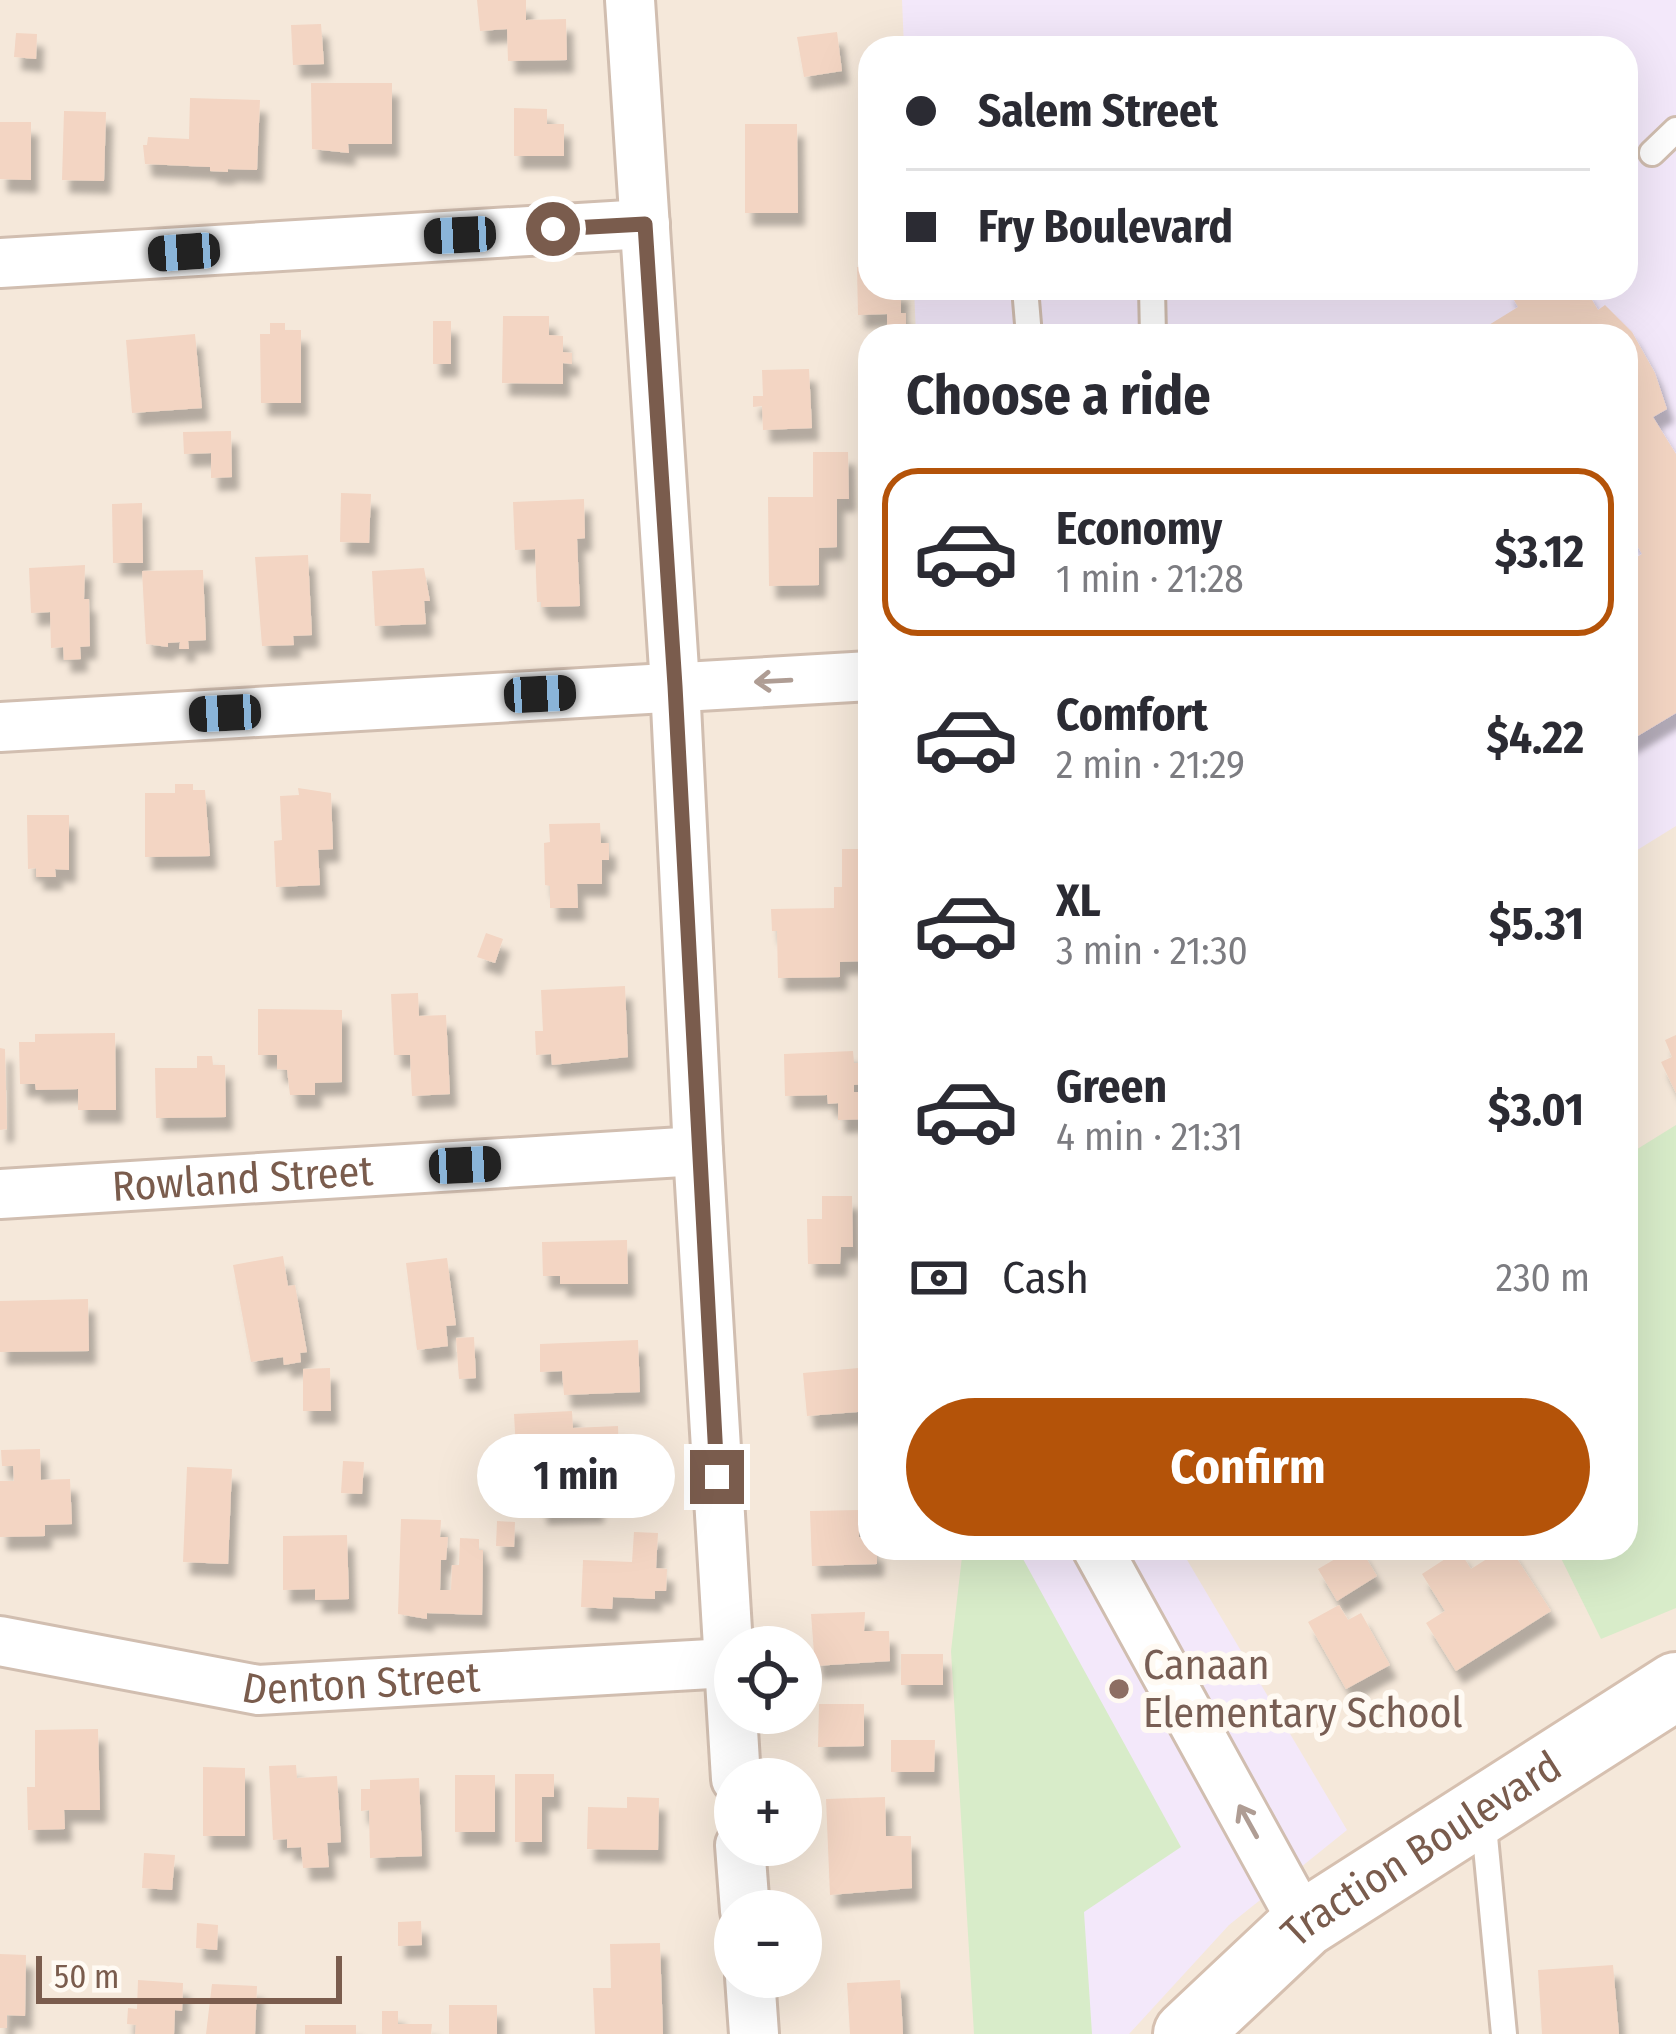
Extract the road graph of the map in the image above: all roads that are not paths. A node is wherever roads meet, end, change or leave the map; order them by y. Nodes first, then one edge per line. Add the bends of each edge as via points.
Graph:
1 (630, 0) edge
2 (1676, 130) edge
3 (1652, 153) dead end
4 (645, 224) junction
5 (0, 263) edge
6 (858, 677) edge
7 (675, 686) junction
8 (0, 727) edge
9 (698, 1150) junction
10 (0, 1194) edge
11 (1104, 1560) edge
12 (726, 1626) edge
13 (0, 1641) edge
14 (714, 1664) edge
15 (1676, 1686) edge
16 (1482, 1810) junction
17 (1304, 1924) junction
18 (751, 1998) edge
19 (754, 2034) edge
20 (1187, 2034) edge
21 (1504, 2034) edge

1 - 4 street
2 - 3 lane
4 - 5 street
4 - 7 street
6 -> 7 street
7 - 8 street
7 - 9 street
9 - 10 street, Rowland Street
9 - 12 street
17 -> 11 street
13 - 14 street, Denton Street via 258,1690
15 - 16 street, Traction Boulevard
16 - 17 street, Traction Boulevard
16 - 21 lane
17 - 20 street, Traction Boulevard
18 - 19 street

